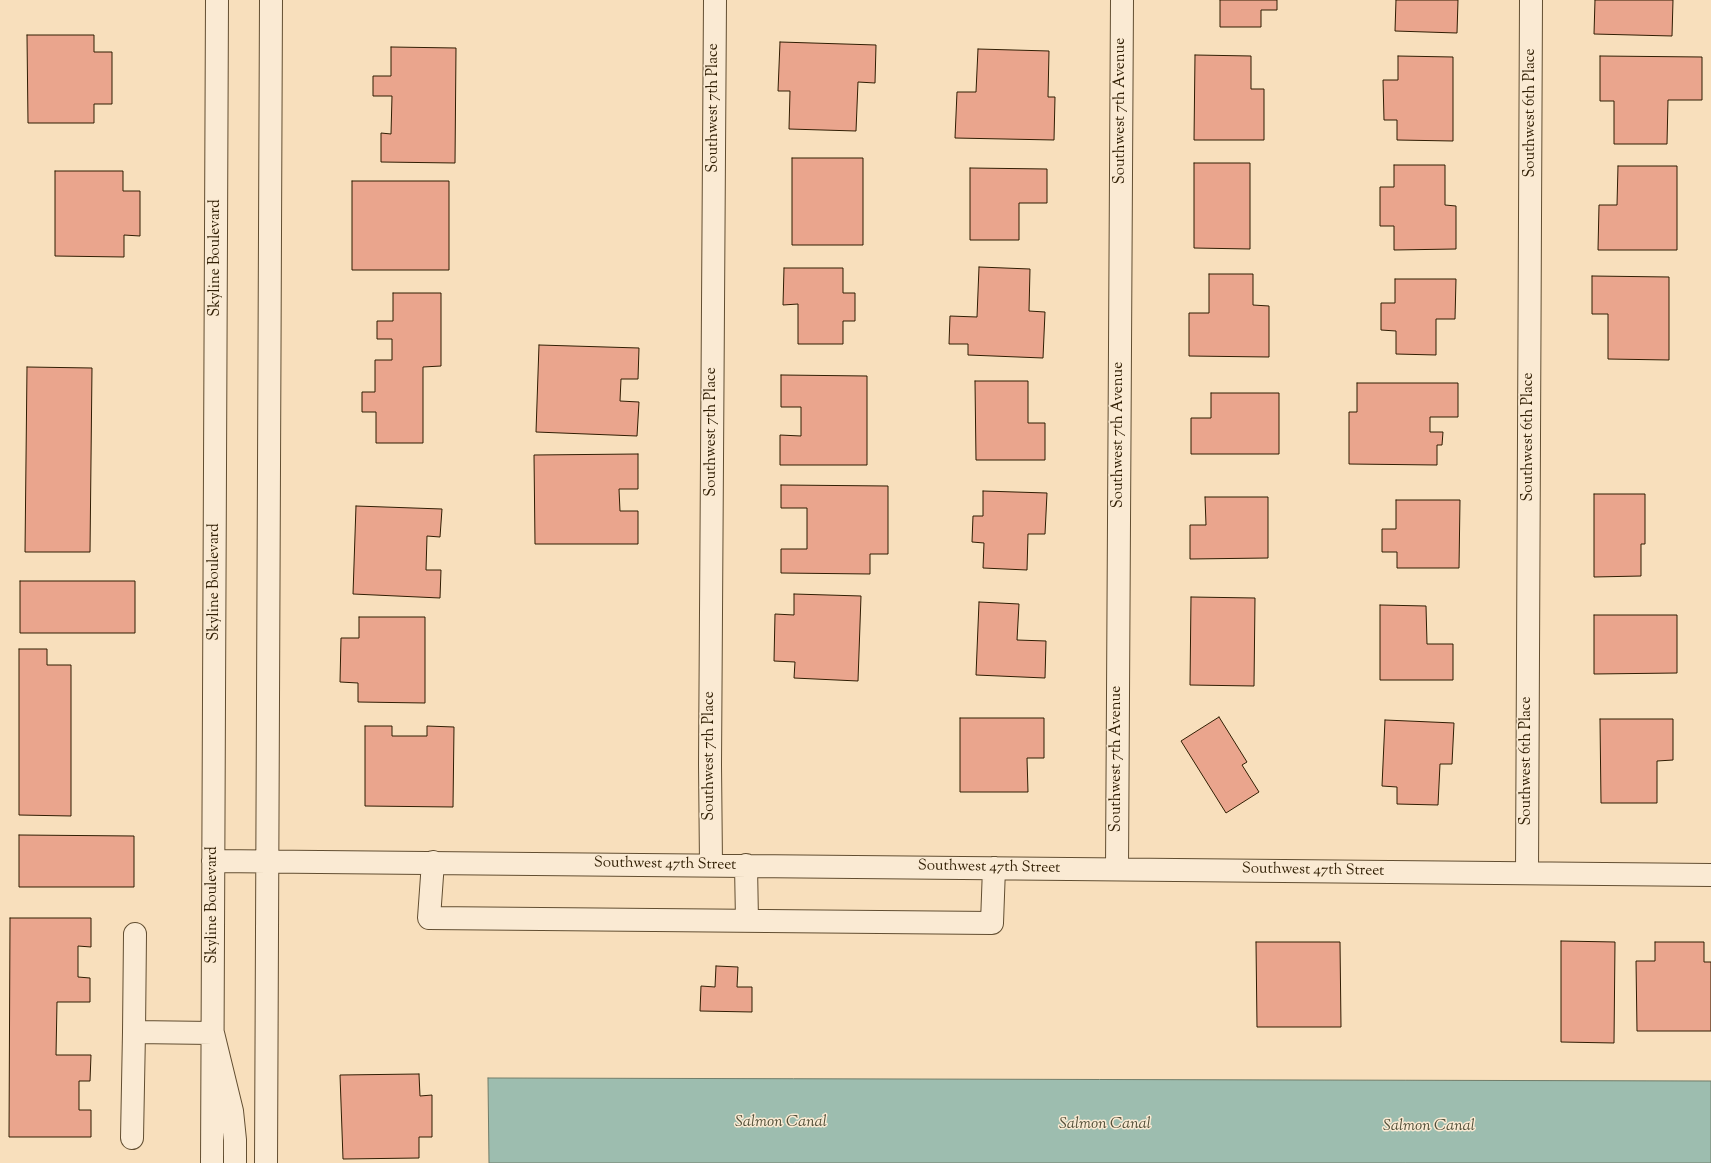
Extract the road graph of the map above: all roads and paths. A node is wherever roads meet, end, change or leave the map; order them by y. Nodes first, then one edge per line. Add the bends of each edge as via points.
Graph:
1 (218, 0) edge
2 (271, 0) edge
3 (715, 0) edge
4 (1122, 0) edge
5 (1532, 0) edge
6 (213, 861) junction
7 (268, 861) junction
8 (433, 862) junction
9 (711, 865) junction
10 (746, 866) junction
11 (994, 868) junction
12 (1116, 870) junction
13 (1527, 873) junction
14 (1711, 875) edge
15 (747, 921) junction
16 (135, 934) dead end
17 (134, 1032) junction
18 (213, 1033) junction
19 (132, 1138) dead end
20 (212, 1163) edge
21 (235, 1163) edge
22 (266, 1163) edge

1 - 6 street, Skyline Boulevard
2 - 7 street
3 - 9 street, Southwest 7th Place
4 - 12 street, Southwest 7th Avenue
5 - 13 street, Southwest 6th Place
6 - 7 street, Southwest 47th Street
6 - 18 street, Skyline Boulevard
7 - 8 street, Southwest 47th Street
7 - 22 street
8 - 9 street, Southwest 47th Street
8 - 15 street via 429,918
9 - 10 street, Southwest 47th Street
10 - 11 street, Southwest 47th Street
10 - 15 street
11 - 12 street, Southwest 47th Street
11 - 15 street via 992,923
12 - 13 street, Southwest 47th Street
13 - 14 street, Southwest 47th Street
16 - 17 street
17 - 18 street
17 - 19 street
18 - 20 street, Skyline Boulevard
18 - 21 street via 232,1111

